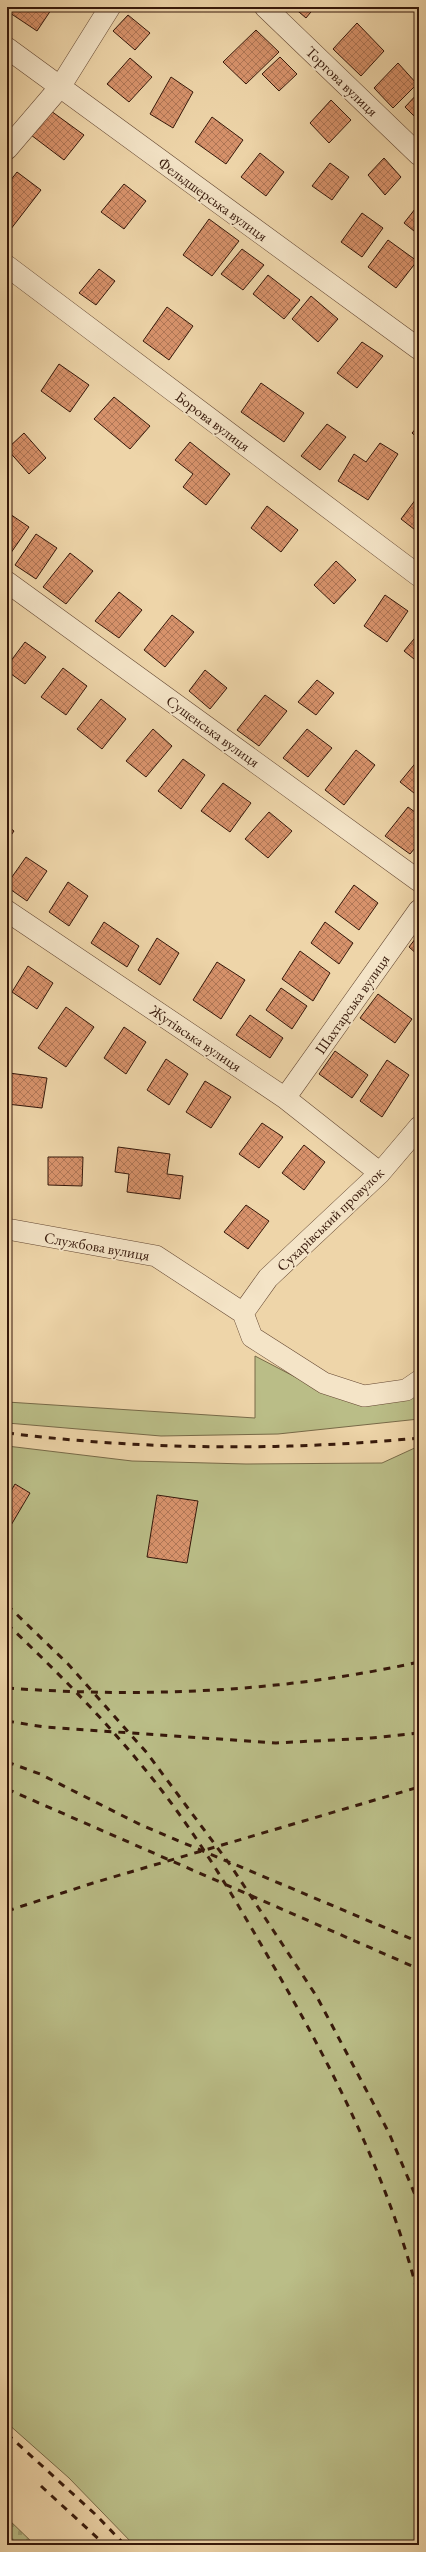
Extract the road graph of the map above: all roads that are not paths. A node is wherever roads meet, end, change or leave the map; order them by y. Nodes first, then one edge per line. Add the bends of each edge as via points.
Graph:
1 (110, 7) edge
2 (265, 7) edge
3 (7, 48) edge
4 (60, 86) junction
5 (7, 149) edge
6 (419, 155) edge
7 (7, 266) edge
8 (419, 349) edge
9 (419, 576) edge
10 (7, 582) edge
11 (419, 880) edge
12 (419, 910) edge
13 (7, 911) edge
14 (285, 1098) junction
15 (419, 1127) edge
16 (380, 1173) junction
17 (7, 1229) edge
18 (243, 1313) junction
19 (419, 1381) edge

1 - 4 street
2 - 6 street, Торгова вулиця
3 - 4 street, Фельдшерська вулиця
4 - 5 street
4 - 8 street, Фельдшерська вулиця
7 - 9 street, Борова вулиця
10 - 11 street, Сущенська вулиця
12 - 14 street, Шахтарська вулиця
13 - 14 street, Жутівська вулиця
14 - 16 street, Жутівська вулиця
15 - 16 street, Сухарівський провулок
16 - 18 street, Сухарівський провулок via 268,1278
17 - 18 street, Службова вулиця via 156,1256
18 - 19 street via 252,1337 324,1383 364,1396 406,1390

